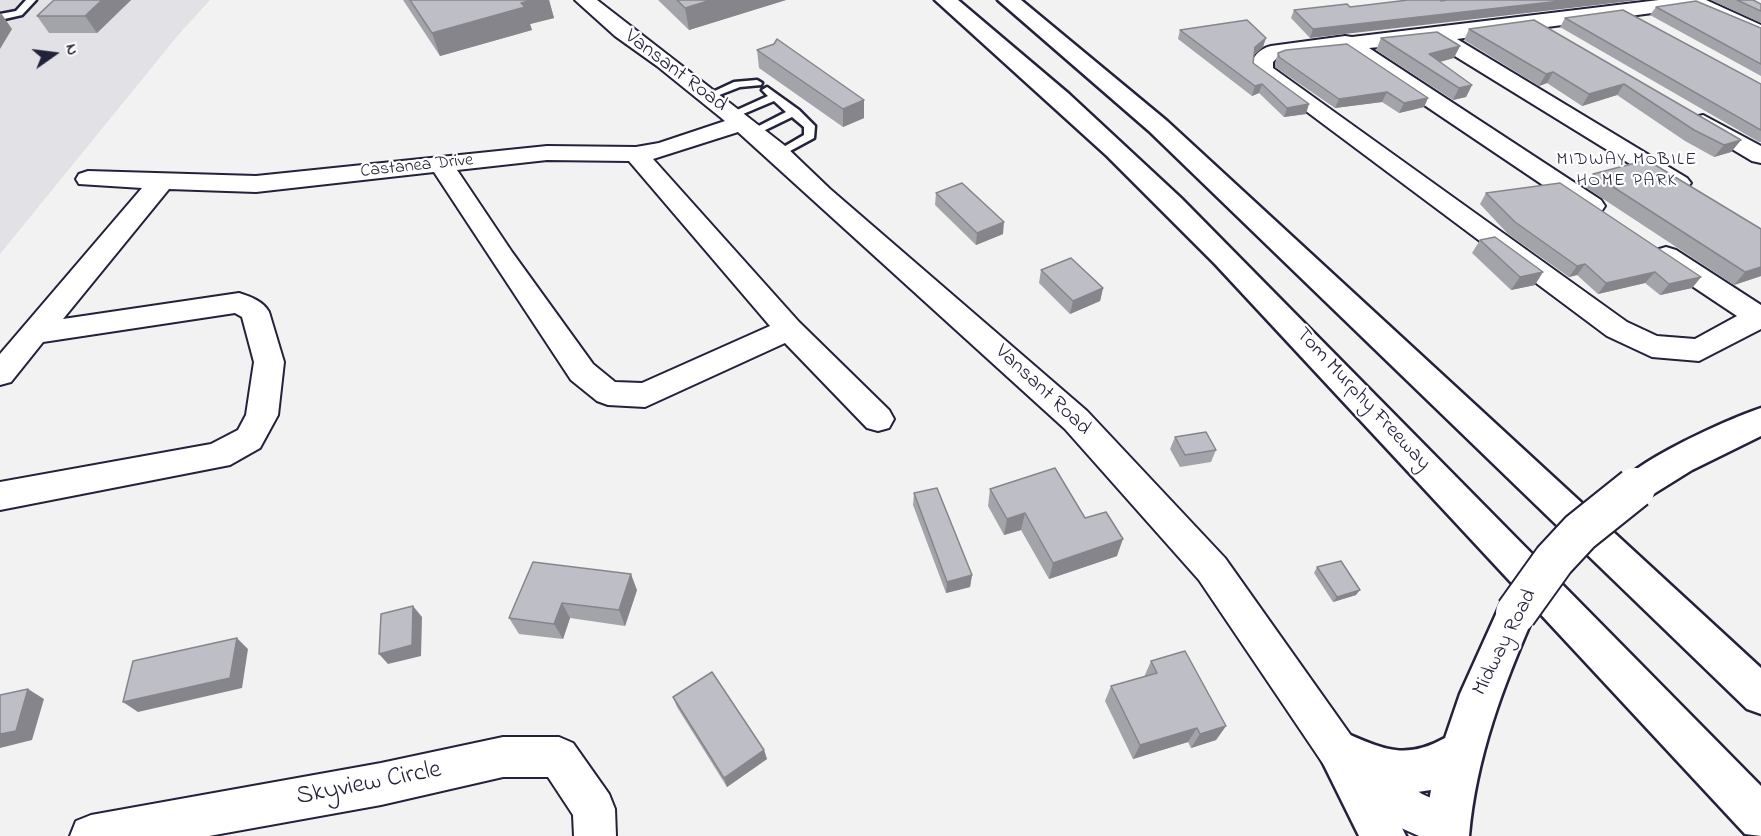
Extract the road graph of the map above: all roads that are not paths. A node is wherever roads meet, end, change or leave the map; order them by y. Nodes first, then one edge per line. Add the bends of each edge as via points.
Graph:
1 (31, 0) edge
2 (585, 0) edge
3 (945, 0) edge
4 (1008, 0) edge
5 (1620, 10) junction
6 (0, 17) edge
7 (1531, 22) junction
8 (1650, 27) edge
9 (1761, 33) edge
10 (1436, 35) junction
11 (1561, 40) edge
12 (1346, 42) junction
13 (762, 88) junction
14 (1681, 110) edge
15 (795, 112) junction
16 (734, 117) junction
17 (636, 154) junction
18 (778, 154) junction
19 (1761, 156) edge
20 (441, 164) junction
21 (88, 179) dead end
22 (161, 182) junction
23 (1700, 197) edge
24 (1610, 219) edge
25 (1649, 245) edge
26 (1760, 317) edge
27 (789, 329) junction
28 (34, 333) junction
29 (0, 374) edge
30 (878, 419) dead end
31 (1761, 421) edge
32 (0, 496) edge
33 (1761, 695) edge
34 (1338, 751) junction
35 (1461, 752) junction
36 (1761, 818) edge
37 (1446, 832) edge
38 (91, 836) edge
39 (595, 836) edge
40 (1383, 836) edge

1 - 6 lane via 19,14
2 - 16 street, Vansant Road
3 - 36 main road, Tom Murphy Freeway via 1022,62 1209,241
4 - 33 main road via 1166,134
5 - 7 street
5 - 8 street
5 - 9 street via 1690,2 1710,7
7 - 10 street
7 - 11 street
10 - 12 street
10 - 23 street
12 - 24 street
12 - 26 street via 1271,52 1262,61 1262,70 1617,329 1652,346 1699,350
13 - 15 lane
13 - 16 lane
13 - 16 lane
14 - 19 street
15 - 16 lane
15 - 18 lane via 809,126 810,136
16 - 17 street, Castanea Drive via 691,142
16 - 18 street, Vansant Road
17 - 20 street, Castanea Drive via 547,153
17 - 27 street
18 - 34 street, Vansant Road via 1076,420 1212,569
20 - 22 street, Castanea Drive via 256,184
20 - 27 street via 582,372 609,393 645,395
21 - 22 street, Castanea Drive
22 - 28 street
25 - 26 street
27 - 30 street
28 - 29 street
28 - 32 street via 239,303 255,312 269,362 262,415 249,439 218,456
31 - 35 main road, Midway Road, bridge via 1680,460 1635,489 1580,532 1554,560 1516,613 1486,677
34 - 35 main road via 1383,769 1405,773 1428,770
34 - 37 street, Vansant Road via 1386,795
34 - 40 main road
35 - 37 main road, Midway Road
38 - 39 street, Skyview Circle via 381,784 503,757 559,757 594,809

